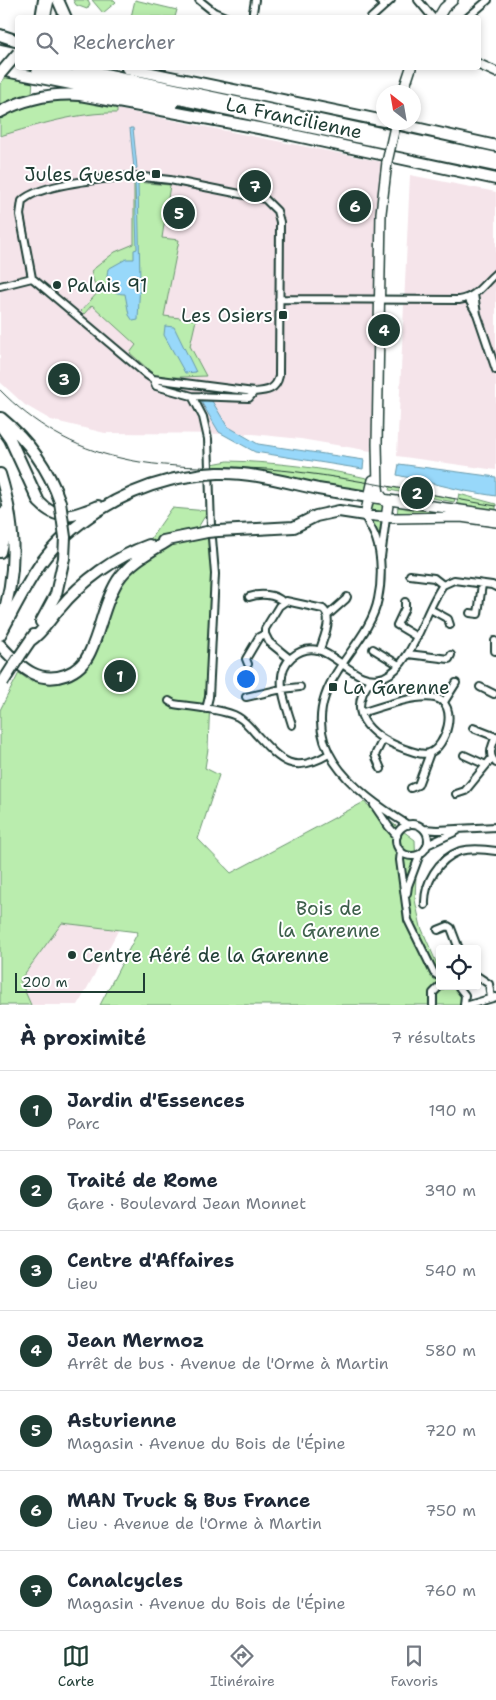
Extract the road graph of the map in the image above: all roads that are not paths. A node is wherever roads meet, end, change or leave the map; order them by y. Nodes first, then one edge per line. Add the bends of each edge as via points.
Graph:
1 (44, 0) edge
2 (49, 0) edge
3 (58, 0) edge
4 (199, 0) edge
5 (255, 0) edge
6 (379, 0) edge
7 (391, 0) edge
8 (418, 0) edge
9 (453, 0) edge
10 (488, 0) edge
11 (384, 6) junction
12 (43, 15) edge
13 (44, 15) edge
14 (65, 15) edge
15 (221, 15) edge
16 (252, 15) edge
17 (374, 15) edge
18 (430, 15) edge
19 (440, 15) edge
20 (470, 15) edge
21 (0, 35) edge
22 (15, 39) edge
23 (0, 50) edge
24 (15, 52) edge
25 (15, 56) edge
26 (0, 60) edge
27 (15, 62) edge
28 (481, 65) edge
29 (46, 70) edge
30 (85, 70) edge
31 (139, 70) edge
32 (154, 70) edge
33 (410, 70) edge
34 (0, 72) edge
35 (496, 72) edge
36 (158, 73) junction
37 (405, 85) edge
38 (0, 112) edge
39 (376, 119) edge
40 (274, 120) junction
41 (421, 129) edge
42 (394, 130) edge
43 (496, 146) edge
44 (496, 158) edge
45 (496, 166) edge
46 (496, 179) edge
47 (496, 273) edge
48 (32, 278) junction
49 (0, 286) edge
50 (471, 296) junction
51 (279, 299) junction
52 (380, 300) junction
53 (496, 370) edge
54 (153, 379) junction
55 (254, 392) junction
56 (192, 396) junction
57 (0, 418) edge
58 (0, 425) edge
59 (377, 460) junction
60 (0, 476) edge
61 (0, 486) edge
62 (368, 497) junction
63 (120, 499) junction
64 (386, 500) junction
65 (365, 514) junction
66 (496, 515) edge
67 (386, 518) junction
68 (496, 522) edge
69 (169, 540) junction
70 (0, 552) edge
71 (380, 560) junction
72 (410, 575) dead end
73 (482, 584) junction
74 (443, 585) junction
75 (496, 587) edge
76 (249, 597) dead end
77 (347, 597) dead end
78 (283, 602) junction
79 (405, 602) dead end
80 (430, 609) junction
81 (470, 613) dead end
82 (328, 615) junction
83 (0, 624) edge
84 (450, 625) dead end
85 (265, 634) junction
86 (0, 636) edge
87 (416, 636) junction
88 (31, 640) junction
89 (495, 641) edge
90 (0, 645) edge
91 (373, 649) dead end
92 (320, 650) junction
93 (496, 651) edge
94 (408, 654) junction
95 (451, 655) dead end
96 (290, 658) junction
97 (248, 664) dead end
98 (342, 664) junction
99 (398, 665) junction
100 (363, 678) junction
101 (372, 679) junction
102 (456, 683) dead end
103 (2, 684) edge
104 (300, 687) dead end
105 (480, 687) dead end
106 (365, 688) junction
107 (282, 689) junction
108 (496, 693) edge
109 (246, 697) dead end
110 (169, 701) dead end
111 (444, 702) junction
112 (209, 710) junction
113 (361, 713) junction
114 (292, 725) dead end
115 (473, 728) dead end
116 (496, 737) edge
117 (383, 739) junction
118 (430, 752) junction
119 (329, 754) junction
120 (419, 754) junction
121 (464, 755) dead end
122 (494, 760) edge
123 (425, 764) junction
124 (486, 764) junction
125 (381, 769) dead end
126 (411, 788) dead end
127 (456, 794) dead end
128 (372, 802) junction
129 (408, 825) junction
130 (496, 827) edge
131 (424, 829) junction
132 (462, 829) junction
133 (397, 836) junction
134 (427, 846) junction
135 (401, 851) junction
136 (496, 851) edge
137 (420, 854) junction
138 (425, 905) dead end
139 (406, 906) junction
140 (438, 930) dead end
141 (457, 945) edge
142 (436, 973) edge
143 (481, 979) edge
144 (437, 990) edge
145 (461, 990) edge
146 (464, 995) junction
147 (493, 998) edge
148 (483, 1000) junction
149 (431, 1003) edge
150 (464, 1005) edge
151 (470, 1005) edge

1 - 12 highway
2 - 13 main road
3 - 14 highway
4 - 15 street
5 - 16 street
6 - 11 street
7 - 11 street
8 - 18 street
9 - 19 main road
10 - 20 street
11 - 17 street
21 - 22 highway
23 - 24 highway
25 - 34 highway, bridge
26 - 27 highway
28 - 35 main road
29 - 40 highway
30 - 44 highway
31 - 36 highway, La Francilienne
32 - 36 highway
33 - 37 main road
34 - 40 highway via 258,120
36 - 39 highway, La Francilienne
38 - 46 highway, La Francilienne via 47,95 80,94 269,130
40 - 45 highway
41 - 43 highway, La Francilienne
42 - 52 main road, bridge via 381,213
47 - 50 street
48 - 49 street
48 - 51 street via 20,215 22,200 45,189 134,176 170,180 270,202 280,216
48 - 54 street
50 - 52 street via 451,300
50 - 53 street
51 - 52 street
51 - 55 street via 278,380 268,391
52 - 59 main road
54 - 55 street
54 - 56 street via 156,386
55 - 56 street via 249,398
56 - 112 street via 203,418 208,439 215,574
57 - 88 highway, bridge via 25,440 50,478 60,502 65,537 59,583 52,603
58 - 63 highway via 47,510 55,514 76,515 112,499
59 - 62 main road
59 - 64 main road via 378,489
60 - 83 highway via 9,504 13,545 8,596
61 - 70 highway via 4,517
62 - 63 highway, bridge via 268,478 218,473 170,480
62 - 64 main road
62 - 65 main road
63 - 86 highway via 87,518 54,547 26,586
64 - 66 main road
64 - 67 main road
65 - 67 main road
65 - 69 highway via 331,512 294,527 212,532
65 - 71 street via 376,537
67 - 68 main road via 461,517
67 - 71 street
69 - 88 highway via 145,547 103,569 76,591
69 - 90 highway via 142,556 119,579 106,604 90,652 83,664 72,672 52,678 32,673
71 - 98 street via 380,588 375,611
72 - 74 street via 434,578
73 - 74 street via 454,580
73 - 75 street
73 - 81 street via 478,614
74 - 80 street
76 - 78 street via 258,594 279,598
77 - 82 street
78 - 82 street via 289,600 323,608
78 - 85 street
79 - 87 street via 397,626
80 - 84 street via 448,618
80 - 87 street
82 - 92 street
85 - 96 street via 269,642
85 - 97 street via 259,637 246,659
87 - 94 street
88 - 103 highway, bridge
89 - 93 street
91 - 99 street
92 - 96 street via 304,651
92 - 98 street
94 - 95 street via 450,659
94 - 99 street
96 - 107 street via 282,673
98 - 100 street
98 - 119 street via 322,706 322,732
99 - 101 street via 386,676
100 - 101 street
100 - 106 street
101 - 106 street
102 - 111 street
104 - 107 street
105 - 108 street
106 - 113 street via 360,700
107 - 109 street
107 - 114 street
110 - 112 street
111 - 113 street via 436,698 414,699
111 - 118 street via 449,718 442,741
112 - 119 street via 234,715 244,721 284,761 306,764
113 - 117 street via 366,726
115 - 116 street
116 - 122 street via 490,752
117 - 120 street
117 - 125 street via 375,755
118 - 120 street
118 - 123 street
119 - 128 street via 342,773
120 - 123 street
121 - 124 street
122 - 124 street
123 - 126 street via 418,785
124 - 127 street via 465,791
128 - 129 street
128 - 133 street
129 - 131 street
129 - 133 street
130 - 132 street
131 - 132 street
131 - 134 street via 428,837
132 - 134 street
133 - 135 street
134 - 137 street
135 - 137 street via 410,856
135 - 139 street
136 - 138 street via 466,850 451,856 426,888
137 - 139 street via 408,886
139 - 142 street via 413,933
140 - 141 street via 451,928
143 - 147 street via 489,984
144 - 149 street
145 - 146 street
146 - 148 street
146 - 150 street
147 - 148 street
148 - 151 street

